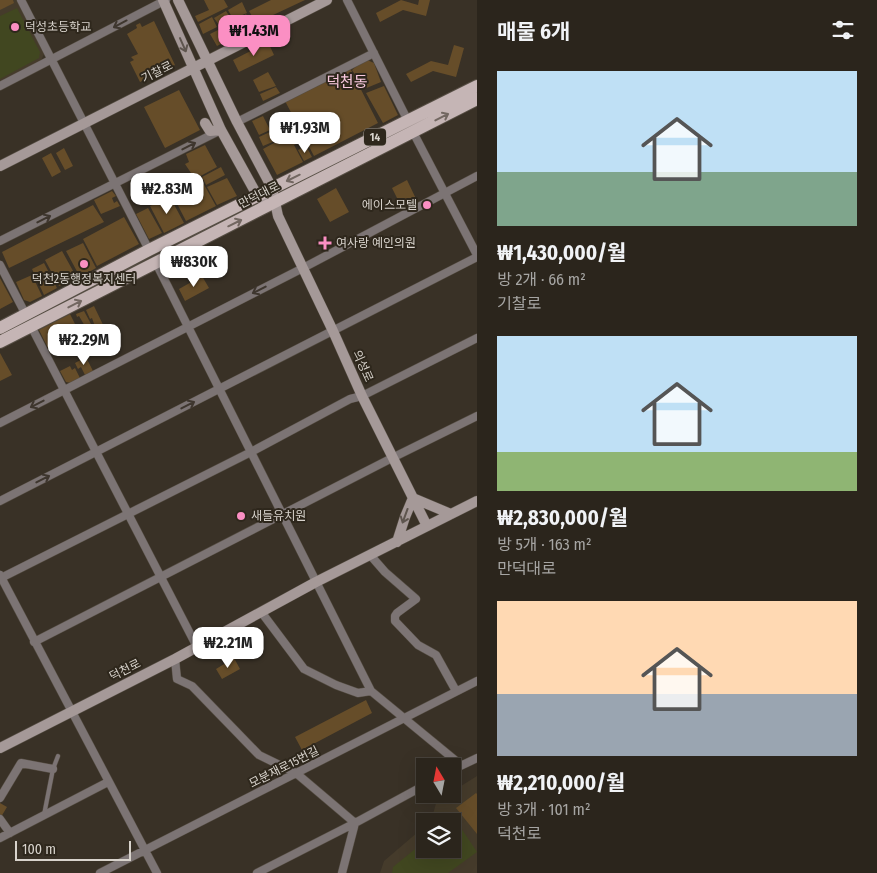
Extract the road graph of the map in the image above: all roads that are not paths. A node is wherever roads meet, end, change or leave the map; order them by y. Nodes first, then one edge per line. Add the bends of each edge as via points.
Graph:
1 (21, 0) edge
2 (164, 0) edge
3 (178, 0) edge
4 (327, 0) edge
5 (347, 0) edge
6 (374, 53) junction
7 (51, 60) junction
8 (208, 60) junction
9 (193, 68) junction
10 (0, 86) edge
11 (477, 86) edge
12 (477, 100) edge
13 (85, 122) junction
14 (205, 122) dead end
15 (410, 126) junction
16 (237, 127) junction
17 (222, 130) junction
18 (252, 151) junction
19 (237, 157) junction
20 (0, 166) edge
21 (477, 176) edge
22 (116, 183) junction
23 (272, 188) junction
24 (445, 193) junction
25 (257, 196) junction
26 (274, 208) junction
27 (0, 241) edge
28 (149, 250) junction
29 (477, 256) edge
30 (156, 263) junction
31 (0, 265) edge
32 (303, 268) junction
33 (29, 321) junction
34 (188, 327) junction
35 (0, 328) edge
36 (333, 331) junction
37 (477, 338) edge
38 (0, 342) edge
39 (219, 389) junction
40 (64, 390) junction
41 (362, 396) junction
42 (477, 416) edge
43 (0, 424) edge
44 (96, 452) junction
45 (250, 452) junction
46 (392, 458) junction
47 (413, 498) junction
48 (0, 501) edge
49 (477, 501) edge
50 (128, 514) junction
51 (283, 514) junction
52 (451, 514) junction
53 (427, 526) junction
54 (397, 542) junction
55 (371, 556) junction
56 (1, 577) edge
57 (161, 578) junction
58 (316, 582) junction
59 (262, 613) junction
60 (34, 642) junction
61 (197, 648) junction
62 (175, 659) junction
63 (477, 681) edge
64 (370, 691) junction
65 (456, 691) junction
66 (71, 712) junction
67 (405, 719) junction
68 (0, 748) edge
69 (58, 756) dead end
70 (452, 758) edge
71 (477, 758) edge
72 (461, 765) edge
73 (53, 769) junction
74 (296, 773) junction
75 (108, 782) junction
76 (416, 790) edge
77 (0, 798) edge
78 (44, 815) junction
79 (0, 819) edge
80 (355, 823) junction
81 (10, 833) junction
82 (0, 838) edge
83 (145, 850) junction
84 (100, 873) edge
85 (157, 873) edge
86 (257, 873) edge
87 (342, 873) edge

1 - 7 street
2 -> 7 street
2 -> 9 main road, 의성로
3 - 8 main road
4 - 8 main road, 기찰로
5 - 6 street
6 - 15 street
6 - 16 street
7 - 10 street
7 - 13 street
8 - 9 main road, 기찰로
8 - 16 main road
9 - 13 main road, 기찰로
9 - 17 main road, 의성로
11 - 15 main road, 만덕대로 / 14
15 -> 12 main road, 만덕대로
13 - 20 main road, 기찰로
13 - 22 street
14 - 17 main road via 210,131
15 -> 23 main road, 만덕대로 / 14
15 - 24 street
15 - 26 main road, 만덕대로
16 - 18 main road, 의성로 via 246,149
17 - 19 main road, 의성로
22 -> 17 street
18 - 19 main road via 250,165
18 - 23 main road, 의성로
19 - 25 main road, 의성로
21 - 24 street
27 -> 22 street
22 - 28 street
23 - 25 main road, 만덕대로 / 14
23 - 26 main road, 의성로
24 - 29 street
24 - 32 street
25 - 26 main road, 의성로
25 - 28 main road, 만덕대로 / 14
30 -> 26 main road, 만덕대로
26 - 32 main road, 의성로
28 - 33 main road, 만덕대로 / 14
29 - 36 street
33 -> 30 main road, 만덕대로
30 - 34 street
31 - 33 street
32 -> 34 street
32 - 36 main road, 의성로
33 - 35 main road, 만덕대로 / 14
33 - 38 main road, 만덕대로
33 - 40 street
34 - 39 street
34 - 40 street
36 - 39 street
36 - 41 main road, 의성로
37 - 41 street
44 -> 39 street
39 - 45 street
40 -> 43 street
40 - 44 street
41 - 45 street via 350,399
41 - 46 main road, 의성로
42 - 46 street
48 -> 44 street
44 - 50 street
45 - 50 street
45 - 51 street
46 - 47 main road, 의성로
46 - 51 street
47 - 52 main road
47 - 53 main road, 의성로
47 -> 54 main road
49 - 52 main road, 덕천로
50 - 56 street
50 - 57 street
51 - 57 street
51 - 58 street
52 - 53 main road, 덕천로
53 - 54 main road, 덕천로
54 - 55 main road, 덕천로
55 - 58 main road, 덕천로
55 - 65 street via 416,599 397,613 395,621 418,645 436,655
56 - 60 street
57 - 60 street
57 - 61 street
58 - 59 main road, 덕천로
58 - 64 street
59 - 61 main road, 덕천로
59 - 64 street via 304,669 358,693
60 - 66 street
61 - 62 main road, 덕천로
62 - 66 main road, 덕천로
62 - 74 street via 177,679 192,686 259,755
63 - 65 street, 모분재로15번길
64 - 67 street
65 - 67 street, 모분재로15번길
66 - 68 main road, 덕천로
66 - 75 street
67 - 70 street
67 - 74 street, 모분재로15번길
69 - 73 lane
71 - 72 street
73 - 77 street via 21,763
73 - 78 lane
74 - 80 street
74 - 83 street, 모분재로15번길
75 - 78 street
75 - 83 street
76 - 80 street
78 - 81 street
79 - 81 street
80 - 86 street
80 - 87 street
81 - 82 street
83 - 84 street, 모분재로15번길
83 - 85 street

